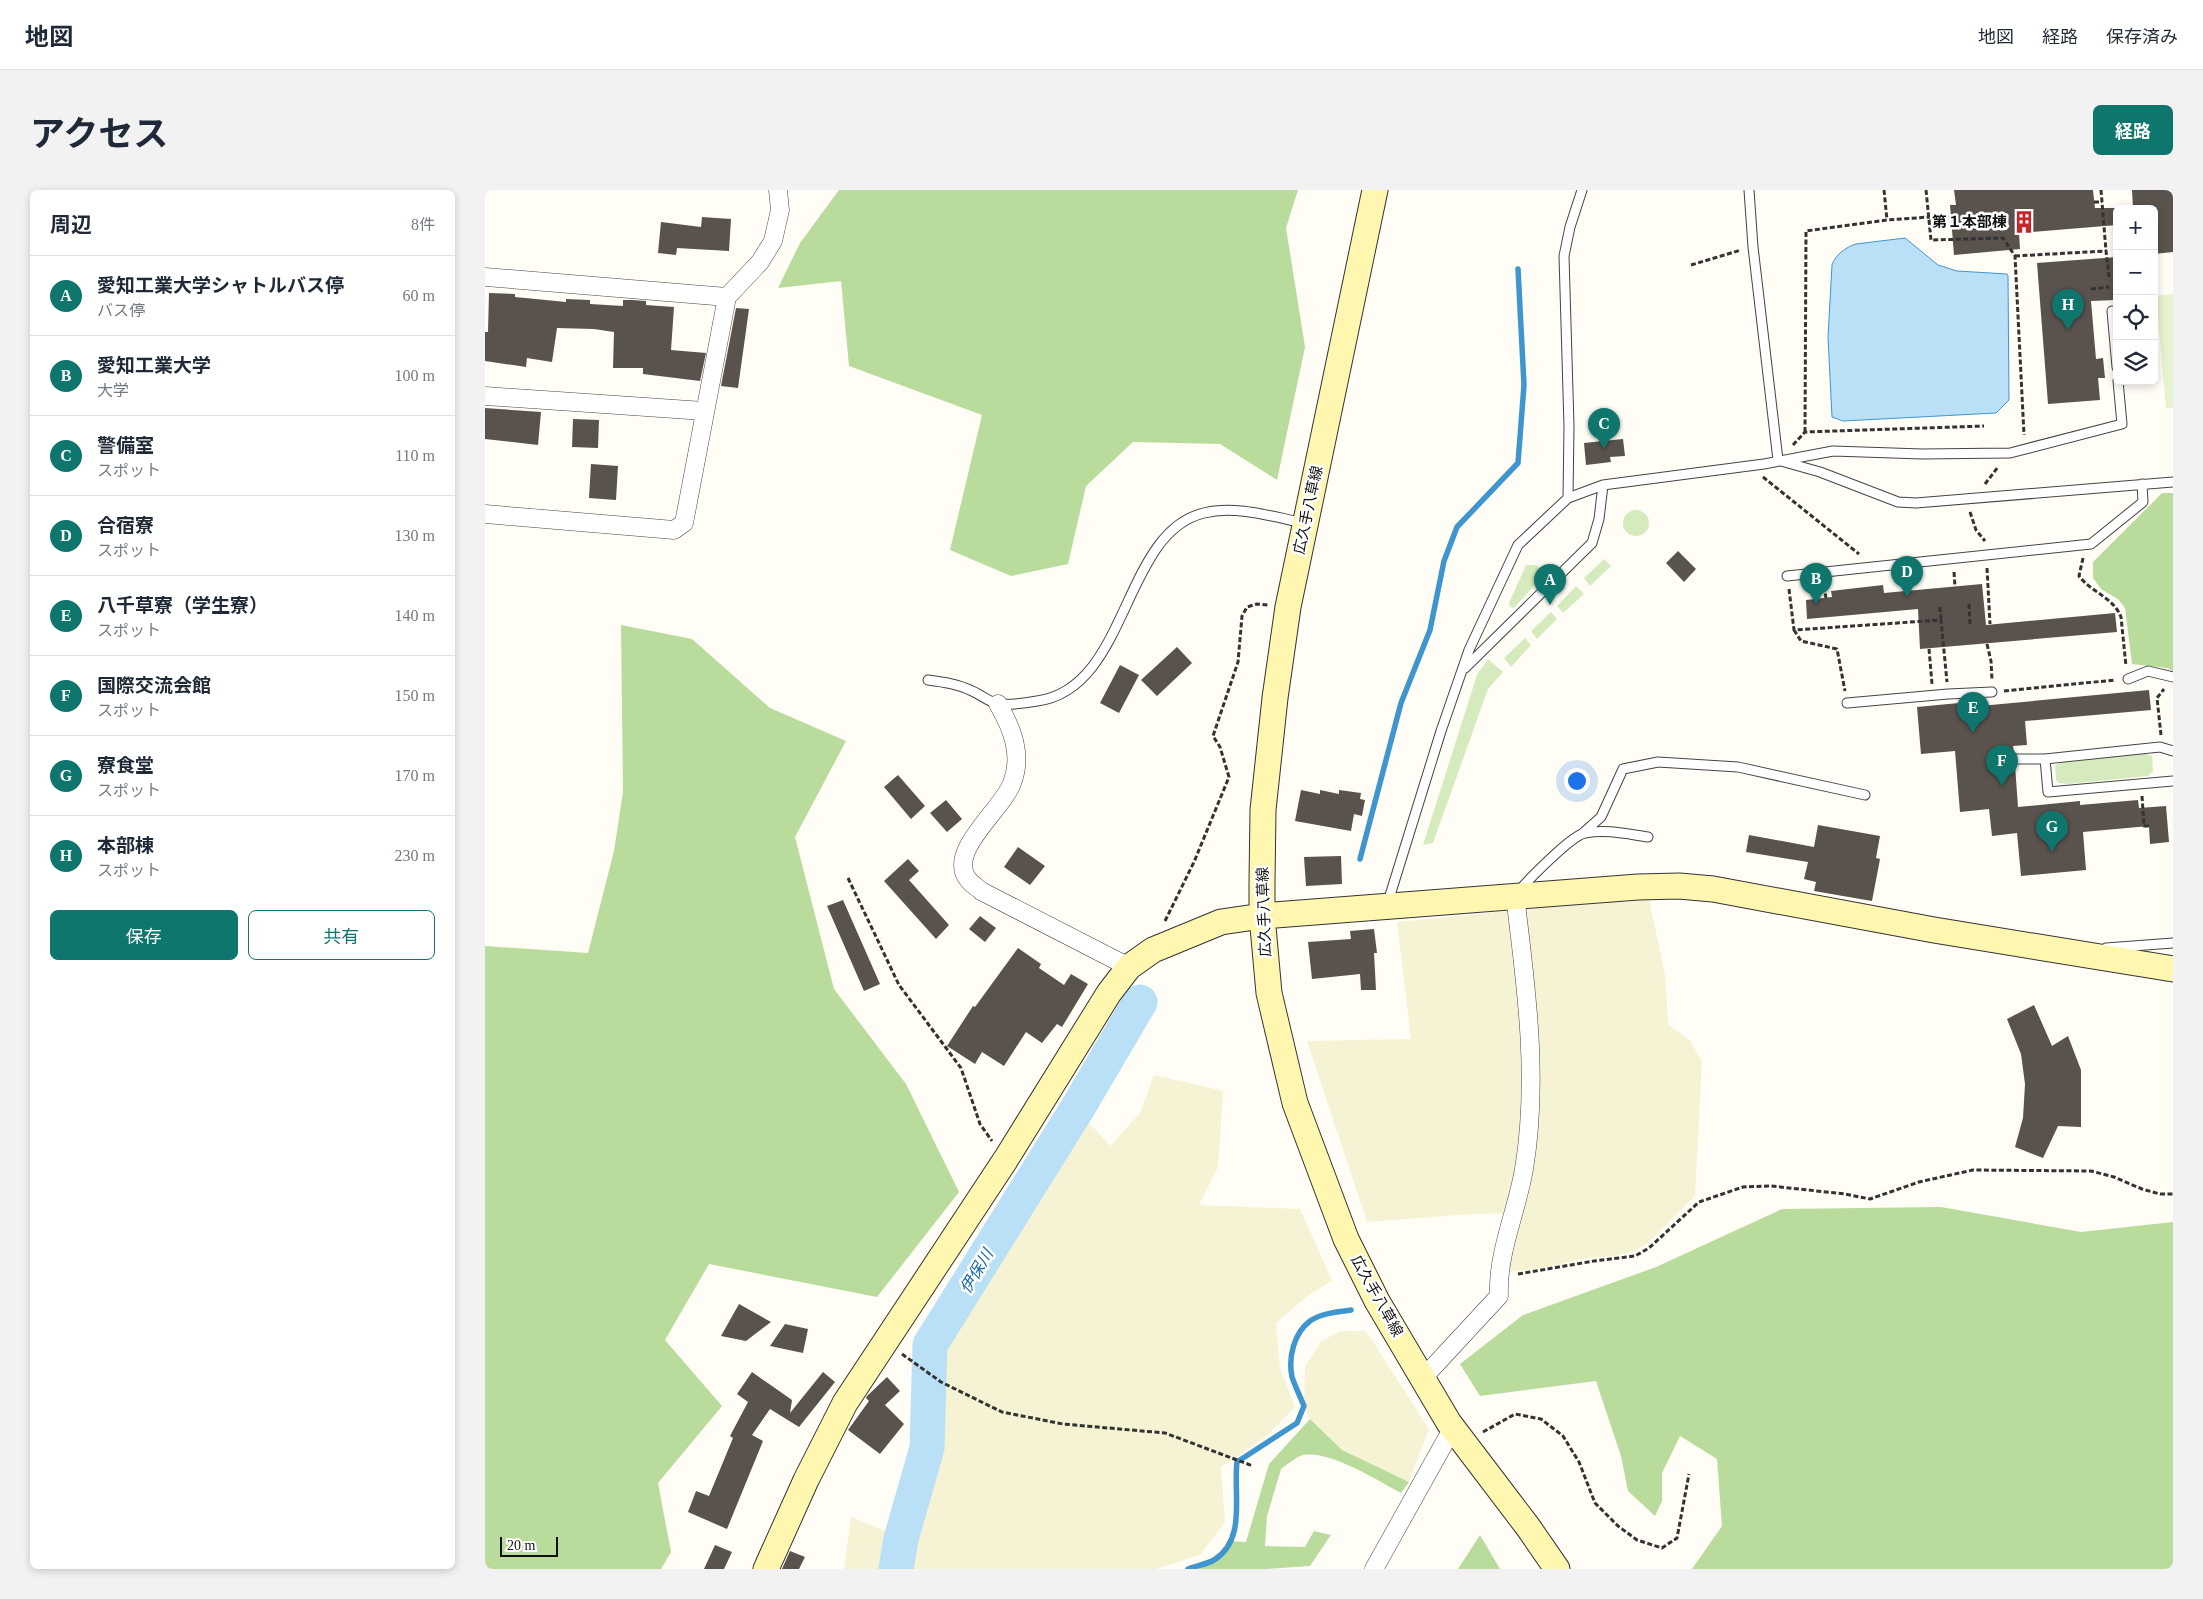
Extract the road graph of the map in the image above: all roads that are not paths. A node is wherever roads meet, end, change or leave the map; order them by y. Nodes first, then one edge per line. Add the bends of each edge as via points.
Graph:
1 (778, 190) edge
2 (1375, 190) edge
3 (1582, 190) edge
4 (1749, 190) edge
5 (485, 277) edge
6 (727, 297) junction
7 (2112, 310) dead end
8 (2115, 340) edge
9 (2118, 385) edge
10 (485, 396) edge
11 (704, 411) junction
12 (1778, 460) junction
13 (2173, 482) edge
14 (2142, 484) junction
15 (1603, 486) junction
16 (1568, 498) junction
17 (485, 514) edge
18 (1305, 523) junction
19 (1787, 576) road end
20 (1462, 671) junction
21 (2173, 677) edge
22 (2128, 679) road end
23 (928, 680) dead end
24 (1992, 692) road end
25 (1847, 702) road end
26 (998, 704) junction
27 (2173, 751) edge
28 (2006, 759) dead end
29 (2045, 759) junction
30 (2173, 781) edge
31 (1865, 796) dead end
32 (1583, 833) junction
33 (1648, 837) dead end
34 (1515, 896) junction
35 (1387, 906) junction
36 (1262, 916) junction
37 (2173, 944) edge
38 (2066, 951) junction
39 (1129, 966) junction
40 (2173, 969) edge
41 (1423, 1378) junction
42 (766, 1569) edge
43 (1374, 1569) edge
44 (1557, 1569) edge

1 - 6 street via 780,210 773,241 760,262
2 - 18 street, 広久手八草線
3 - 16 lane via 1564,256
4 - 12 lane
5 - 6 street
6 - 11 street
7 - 8 lane
9 - 12 lane via 2122,424 2010,453 1833,451
10 - 11 street
11 - 17 street via 684,523 674,530
12 - 14 lane via 1820,472 1898,502
12 - 15 lane
13 - 14 lane
14 - 19 lane via 2143,502 2091,544
15 - 16 lane
15 - 20 lane via 1592,543
16 - 20 lane via 1518,545
18 - 26 lane via 1226,510 1203,513 1181,523 1158,545 1094,666 1081,680 1066,693 1039,701
18 - 36 street, 広久手八草線 via 1288,607 1275,698 1263,810
20 - 35 lane
21 - 22 lane via 2149,671
23 - 26 lane via 970,690
24 - 25 lane
26 - 39 street via 1011,726 1015,742 1013,783 1004,800 968,844 963,862 966,878 981,891
27 - 29 lane via 2162,748
28 - 29 lane
29 - 30 lane via 2048,792
31 - 32 lane via 1738,767 1658,762 1623,769 1601,817
32 - 33 lane via 1613,832
32 - 34 lane via 1545,863
34 - 35 street
34 - 38 street via 1638,887 1713,889
34 - 41 street via 1528,997 1530,1054 1524,1168 1498,1276 1499,1296
35 - 36 street
36 - 39 street via 1221,922 1153,950
36 - 41 street, 広久手八草線 via 1269,993 1298,1112 1345,1239
37 - 38 lane
38 - 40 street
39 - 42 street via 1006,1160 845,1403
41 - 43 street via 1451,1431
41 - 44 street, 広久手八草線 via 1464,1445

